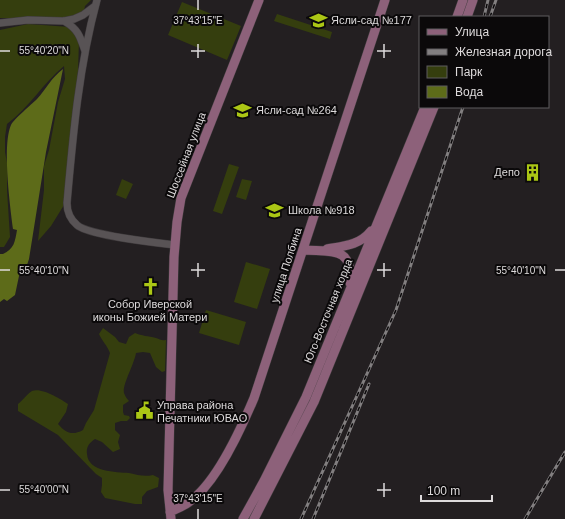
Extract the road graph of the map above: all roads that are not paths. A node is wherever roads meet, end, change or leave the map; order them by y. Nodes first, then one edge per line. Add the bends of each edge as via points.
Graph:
1 (259, 0) edge
2 (385, 0) edge
3 (463, 0) edge
4 (473, 0) edge
5 (96, 3) edge
6 (457, 16) edge
7 (467, 16) edge
8 (64, 21) junction
9 (0, 23) edge
10 (85, 51) junction
11 (425, 108) edge
12 (434, 108) edge
13 (377, 223) junction
14 (175, 245) junction
15 (304, 250) junction
16 (316, 251) junction
17 (350, 289) junction
18 (170, 516) edge
19 (244, 519) edge
20 (254, 519) edge

1 - 14 main road, Шоссейная улица via 181,198
2 - 15 main road, улица Полбина
3 - 6 main road
4 - 7 main road
5 - 8 street via 83,15
5 - 10 street
8 - 9 street via 28,20
8 - 10 street via 76,30
10 - 14 street via 72,144 68,212 76,225 90,232
11 - 13 main road, Юго-Восточная хорда
12 - 20 main road, Юго-Восточная хорда via 314,402
13 - 16 main road via 368,236 356,243
13 - 17 main road, Юго-Восточная хорда
14 - 18 main road, Шоссейная улица via 168,490
15 - 16 main road
15 - 18 main road, улица Полбина via 245,420 217,470 203,489
16 - 17 main road via 335,252 344,256 350,267
17 - 19 main road, Юго-Восточная хорда via 306,397

